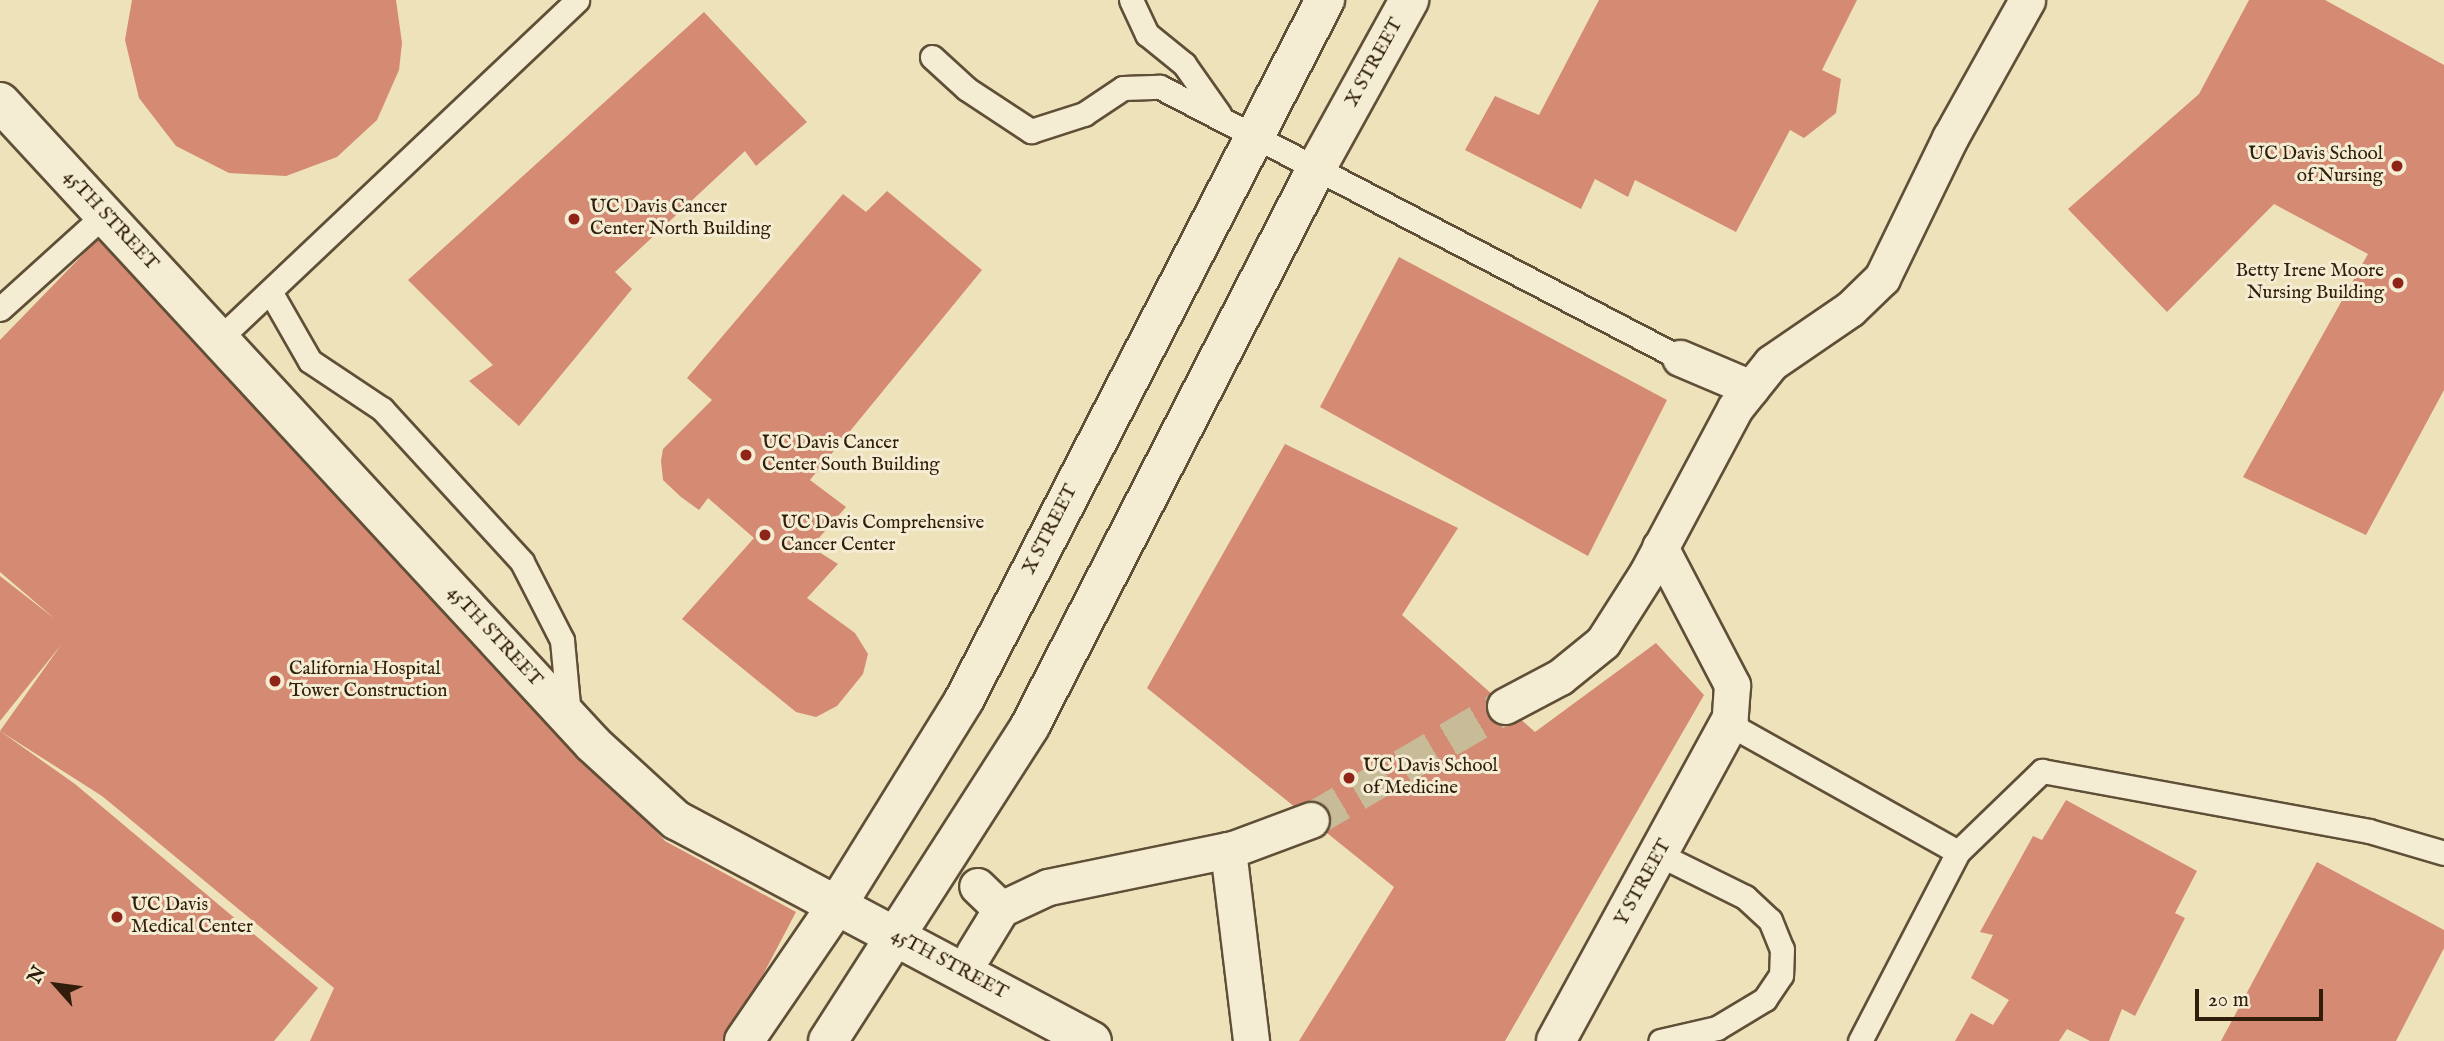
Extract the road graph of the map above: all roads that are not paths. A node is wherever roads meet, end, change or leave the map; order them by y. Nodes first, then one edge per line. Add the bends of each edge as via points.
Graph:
1 (576, 0) edge
2 (1131, 0) edge
3 (1325, 0) edge
4 (1409, 0) edge
5 (2027, 0) edge
6 (932, 57) dead end
7 (0, 102) edge
8 (1219, 114) junction
9 (1254, 134) junction
10 (1317, 167) junction
11 (104, 215) junction
12 (271, 293) junction
13 (0, 309) edge
14 (219, 339) junction
15 (1680, 358) joint
16 (1751, 388) junction
17 (1661, 547) junction
18 (1505, 706) tunnel mouth
19 (569, 719) junction
20 (1730, 724) junction
21 (1311, 820) tunnel mouth
22 (1228, 850) junction
23 (1958, 852) junction
24 (2444, 853) edge
25 (1660, 855) junction
26 (837, 905) junction
27 (898, 939) junction
28 (974, 953) dead end
29 (744, 1041) edge
30 (828, 1041) edge
31 (1092, 1041) edge
32 (1251, 1041) edge
33 (1556, 1041) edge
34 (1660, 1041) edge
35 (1860, 1041) edge

1 - 12 lane
2 - 8 lane via 1147,34 1184,64
3 - 9 street, X STREET
4 - 10 street, X STREET
5 - 16 street via 1950,138 1882,278 1850,309 1771,363
6 - 8 lane via 967,89 1031,131 1074,118 1123,88 1160,87
7 - 11 street, 45TH STREET
8 - 9 lane
9 - 10 lane
9 - 26 street, X STREET via 964,700
10 - 15 lane
10 - 27 street, X STREET via 1030,726
11 - 13 lane
11 - 14 street, 45TH STREET
12 - 14 lane
12 - 19 lane via 310,361 382,409 522,562 562,640
14 - 19 street, 45TH STREET
15 - 16 street
16 - 17 street via 1735,408
17 - 18 street via 1603,642 1560,677
17 - 20 street via 1732,685
19 - 26 street, 45TH STREET via 676,820
20 - 23 lane
20 - 25 street, Y STREET
21 - 22 street
22 - 28 street via 989,897
22 - 32 street
23 - 24 lane via 2042,771 2369,831
23 - 35 lane
25 - 33 street, Y STREET
25 - 34 lane via 1745,897 1770,920 1782,949 1781,975 1765,999 1717,1028
26 - 27 street, 45TH STREET
26 - 29 street, X STREET
27 - 30 street, X STREET
27 - 31 street, 45TH STREET

